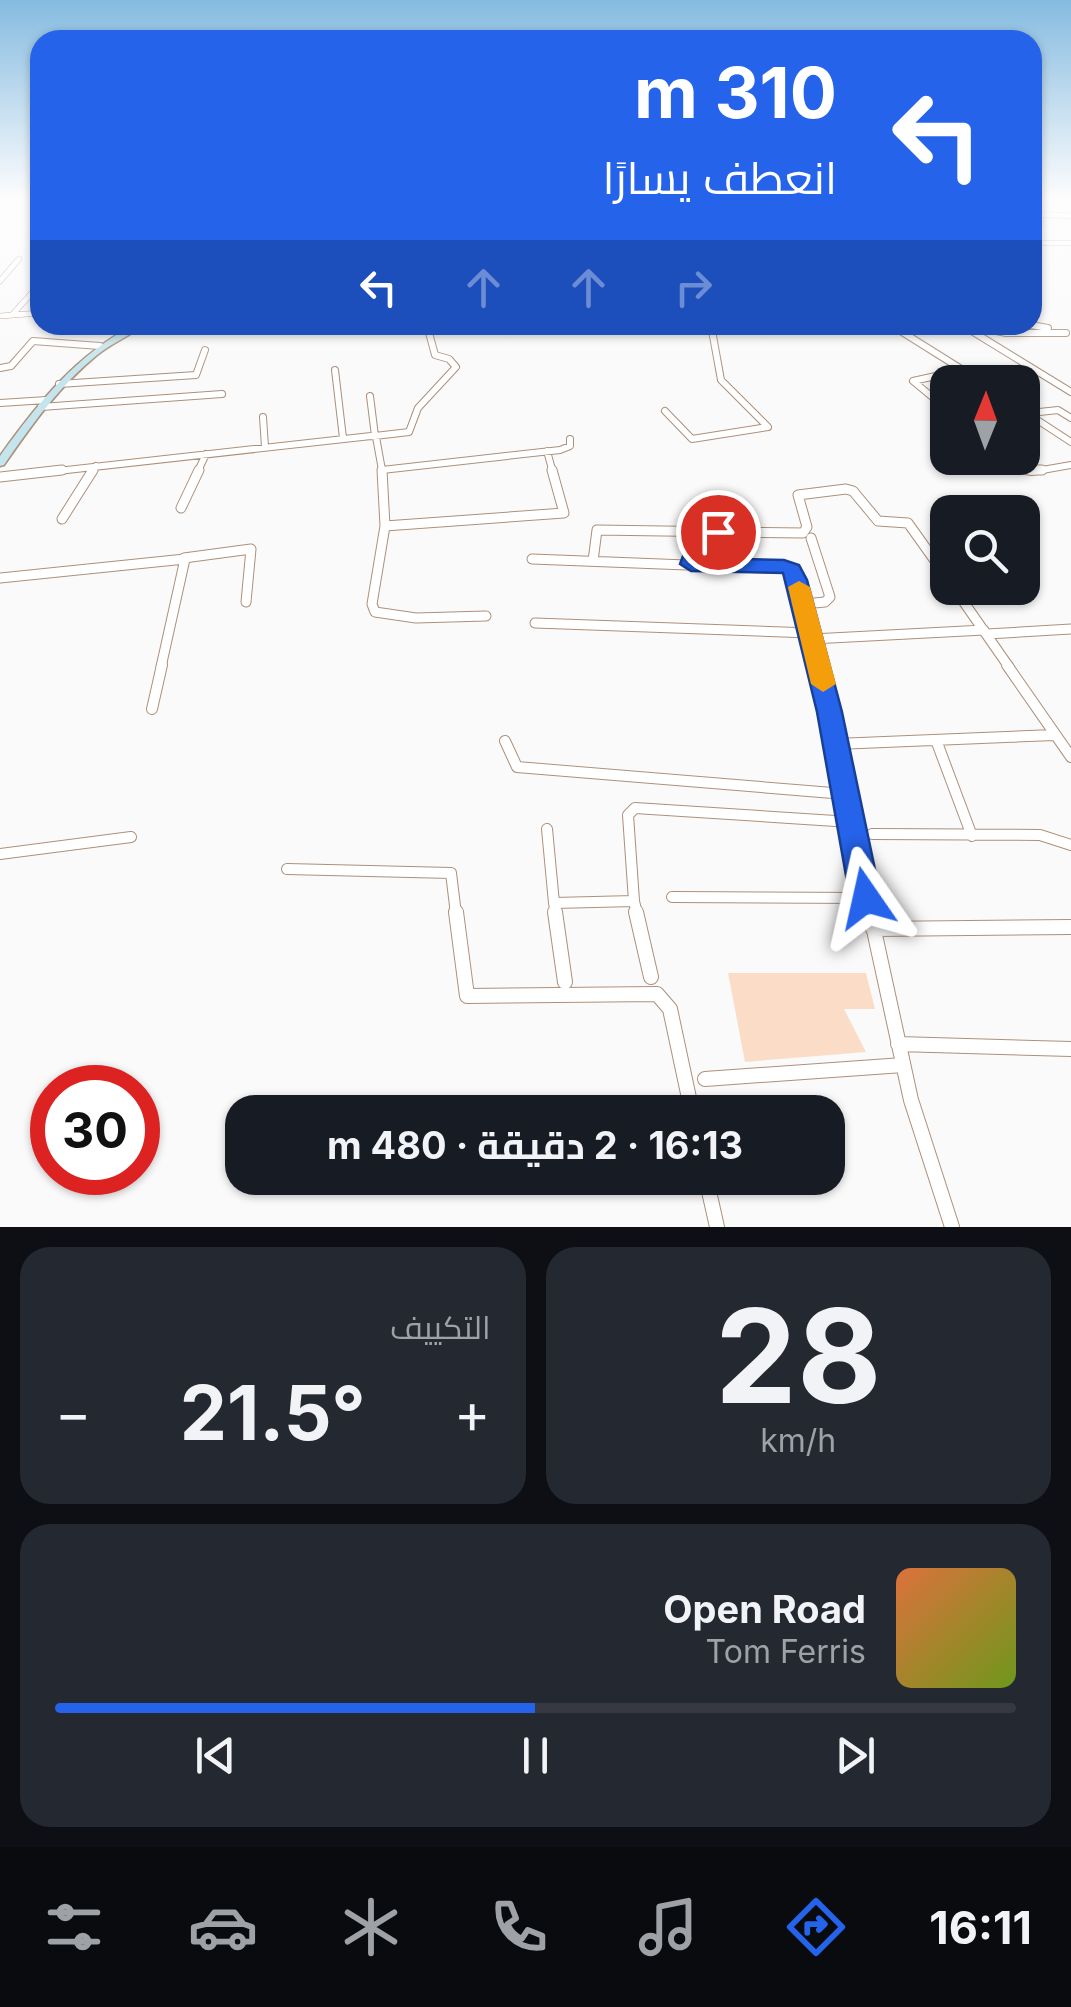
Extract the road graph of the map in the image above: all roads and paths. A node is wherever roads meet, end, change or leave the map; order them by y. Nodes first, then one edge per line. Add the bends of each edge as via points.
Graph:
1 (19, 259) dead end
2 (0, 281) edge
3 (30, 295) edge
4 (30, 314) edge
5 (12, 315) junction
6 (0, 316) edge
7 (1042, 327) edge
8 (1042, 332) edge
9 (1068, 332) edge
10 (121, 335) edge
11 (430, 335) edge
12 (713, 335) edge
13 (907, 335) edge
14 (981, 335) edge
15 (100, 346) junction
16 (204, 350) dead end
17 (955, 365) edge
18 (0, 368) edge
19 (336, 370) dead end
20 (930, 377) edge
21 (59, 384) junction
22 (1071, 392) edge
23 (222, 394) dead end
24 (930, 395) edge
25 (370, 396) dead end
26 (0, 403) edge
27 (44, 404) junction
28 (664, 411) dead end
29 (1040, 412) edge
30 (263, 416) dead end
31 (1071, 418) edge
32 (1040, 423) edge
33 (374, 436) junction
34 (343, 438) junction
35 (570, 439) dead end
36 (1071, 442) edge
37 (265, 447) junction
38 (5, 450) edge
39 (546, 451) junction
40 (206, 454) junction
41 (0, 463) edge
42 (96, 466) junction
43 (1071, 466) edge
44 (382, 470) junction
45 (1040, 471) edge
46 (0, 476) edge
47 (181, 508) dead end
48 (62, 519) dead end
49 (386, 526) junction
50 (694, 531) junction
51 (811, 538) dead end
52 (930, 554) edge
53 (184, 558) junction
54 (532, 559) dead end
55 (594, 561) junction
56 (691, 564) junction
57 (0, 578) edge
58 (246, 602) dead end
59 (804, 604) junction
60 (966, 605) edge
61 (486, 616) dead end
62 (536, 623) dead end
63 (1071, 629) edge
64 (985, 632) junction
65 (812, 636) junction
66 (152, 709) dead end
67 (1054, 735) junction
68 (936, 740) junction
69 (505, 741) dead end
70 (836, 744) junction
71 (1071, 756) edge
72 (845, 794) junction
73 (851, 822) junction
74 (547, 829) dead end
75 (872, 834) dead end
76 (972, 836) junction
77 (131, 837) dead end
78 (1071, 845) edge
79 (0, 854) edge
80 (286, 869) dead end
81 (672, 897) dead end
82 (866, 898) junction
83 (634, 901) junction
84 (554, 903) junction
85 (1071, 927) edge
86 (873, 930) junction
87 (651, 977) dead end
88 (565, 982) dead end
89 (898, 1044) junction
90 (1071, 1049) edge
91 (902, 1066) junction
92 (705, 1079) dead end
93 (688, 1095) edge
94 (710, 1195) edge
95 (717, 1227) edge
96 (952, 1227) edge

1 - 2 street
3 - 5 street
4 - 5 street
5 - 6 street
7 - 9 street
8 - 9 street
10 - 15 main road
11 - 33 street via 435,355 449,359 454,372 418,402 406,434
12 - 28 street via 721,380 768,427 692,439
13 - 17 street
14 - 22 street
15 - 18 street via 33,342 11,366
15 - 21 main road
16 - 21 street via 196,375
19 - 34 street
20 - 24 street via 913,380
21 - 27 main road
23 - 27 street
25 - 33 street
26 - 27 street
27 - 38 main road
29 - 31 street via 1058,410
30 - 37 street
32 - 36 street
33 - 34 street
33 - 44 street
34 - 37 street
35 - 39 street via 567,448
37 - 40 street
38 - 41 main road
39 - 44 street
39 - 49 street via 564,512
40 - 42 street
40 - 47 street
42 - 46 street
42 - 48 street
43 - 45 street
44 - 49 street
49 - 61 street via 375,612
50 - 52 street via 803,533 798,495 850,490 875,519 908,523
50 - 55 street via 597,530
50 - 56 street via 699,543
51 - 59 street via 830,597
53 - 57 street
53 - 58 street via 251,549
53 - 66 street
54 - 55 street
55 - 56 street
56 - 59 street via 788,568
59 - 65 street
60 - 64 street
62 - 65 street
63 - 64 street
64 - 65 street
64 - 67 street
65 - 70 street
67 - 68 street
67 - 71 street
68 - 70 street
68 - 76 street
69 - 72 street via 517,767
70 - 72 street
72 - 73 street
73 - 82 street
73 - 83 street via 634,808 627,842
74 - 84 street
75 - 76 street
76 - 78 street via 1040,835
77 - 79 street
80 - 93 street via 451,873 467,996 657,994 670,1009
81 - 82 street
82 - 86 street
83 - 84 street
83 - 87 street
84 - 88 street
85 - 86 street
86 - 89 street
89 - 90 street
89 - 91 street
91 - 92 street
91 - 96 street
94 - 95 street

